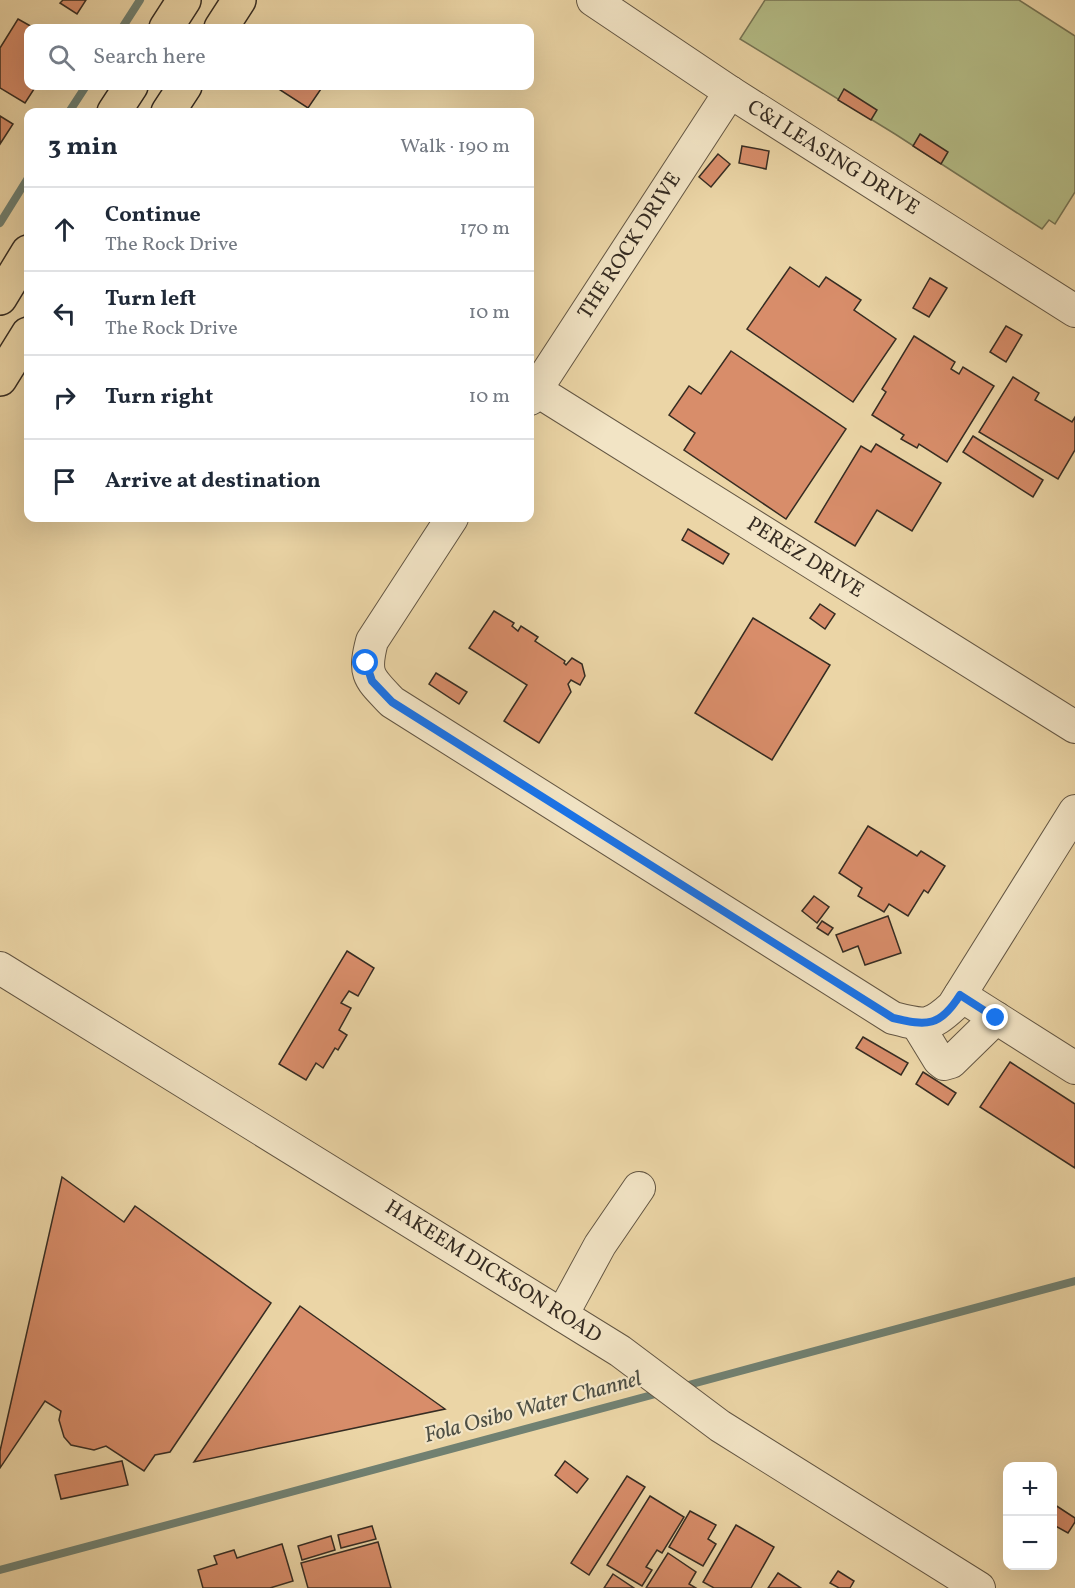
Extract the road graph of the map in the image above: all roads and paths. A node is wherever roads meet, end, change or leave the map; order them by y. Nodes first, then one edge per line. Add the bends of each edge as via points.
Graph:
1 (184, 0) edge
2 (239, 0) edge
3 (593, 0) edge
4 (169, 24) edge
5 (224, 24) edge
6 (128, 90) edge
7 (182, 90) edge
8 (730, 92) junction
9 (117, 108) edge
10 (171, 108) edge
11 (24, 259) edge
12 (0, 298) edge
13 (1075, 311) edge
14 (24, 340) edge
15 (0, 379) edge
16 (534, 391) edge
17 (534, 395) edge
18 (449, 522) edge
19 (1075, 727) edge
20 (1075, 811) edge
21 (0, 968) edge
22 (960, 995) junction
23 (996, 1018) junction
24 (917, 1024) junction
25 (1075, 1068) edge
26 (639, 1188) dead end
27 (562, 1315) junction
28 (978, 1588) edge

1 - 4 main road
2 - 5 main road
3 - 8 street, C&I LEASING DRIVE
6 - 9 main road
7 - 10 main road
8 - 13 street, C&I LEASING DRIVE
8 - 16 street, THE ROCK DRIVE
11 - 12 main road
14 - 15 main road
17 - 19 street, PEREZ DRIVE
18 - 24 street via 372,641 366,663 372,681 392,702 893,1018
20 - 22 street
21 - 27 street, HAKEEM DICKSON ROAD
22 - 23 street
22 - 24 street via 937,1021
23 - 24 street via 951,1062 944,1064
23 - 25 street
26 - 27 street via 600,1245
27 - 28 street, HAKEEM DICKSON ROAD via 620,1351 720,1426

